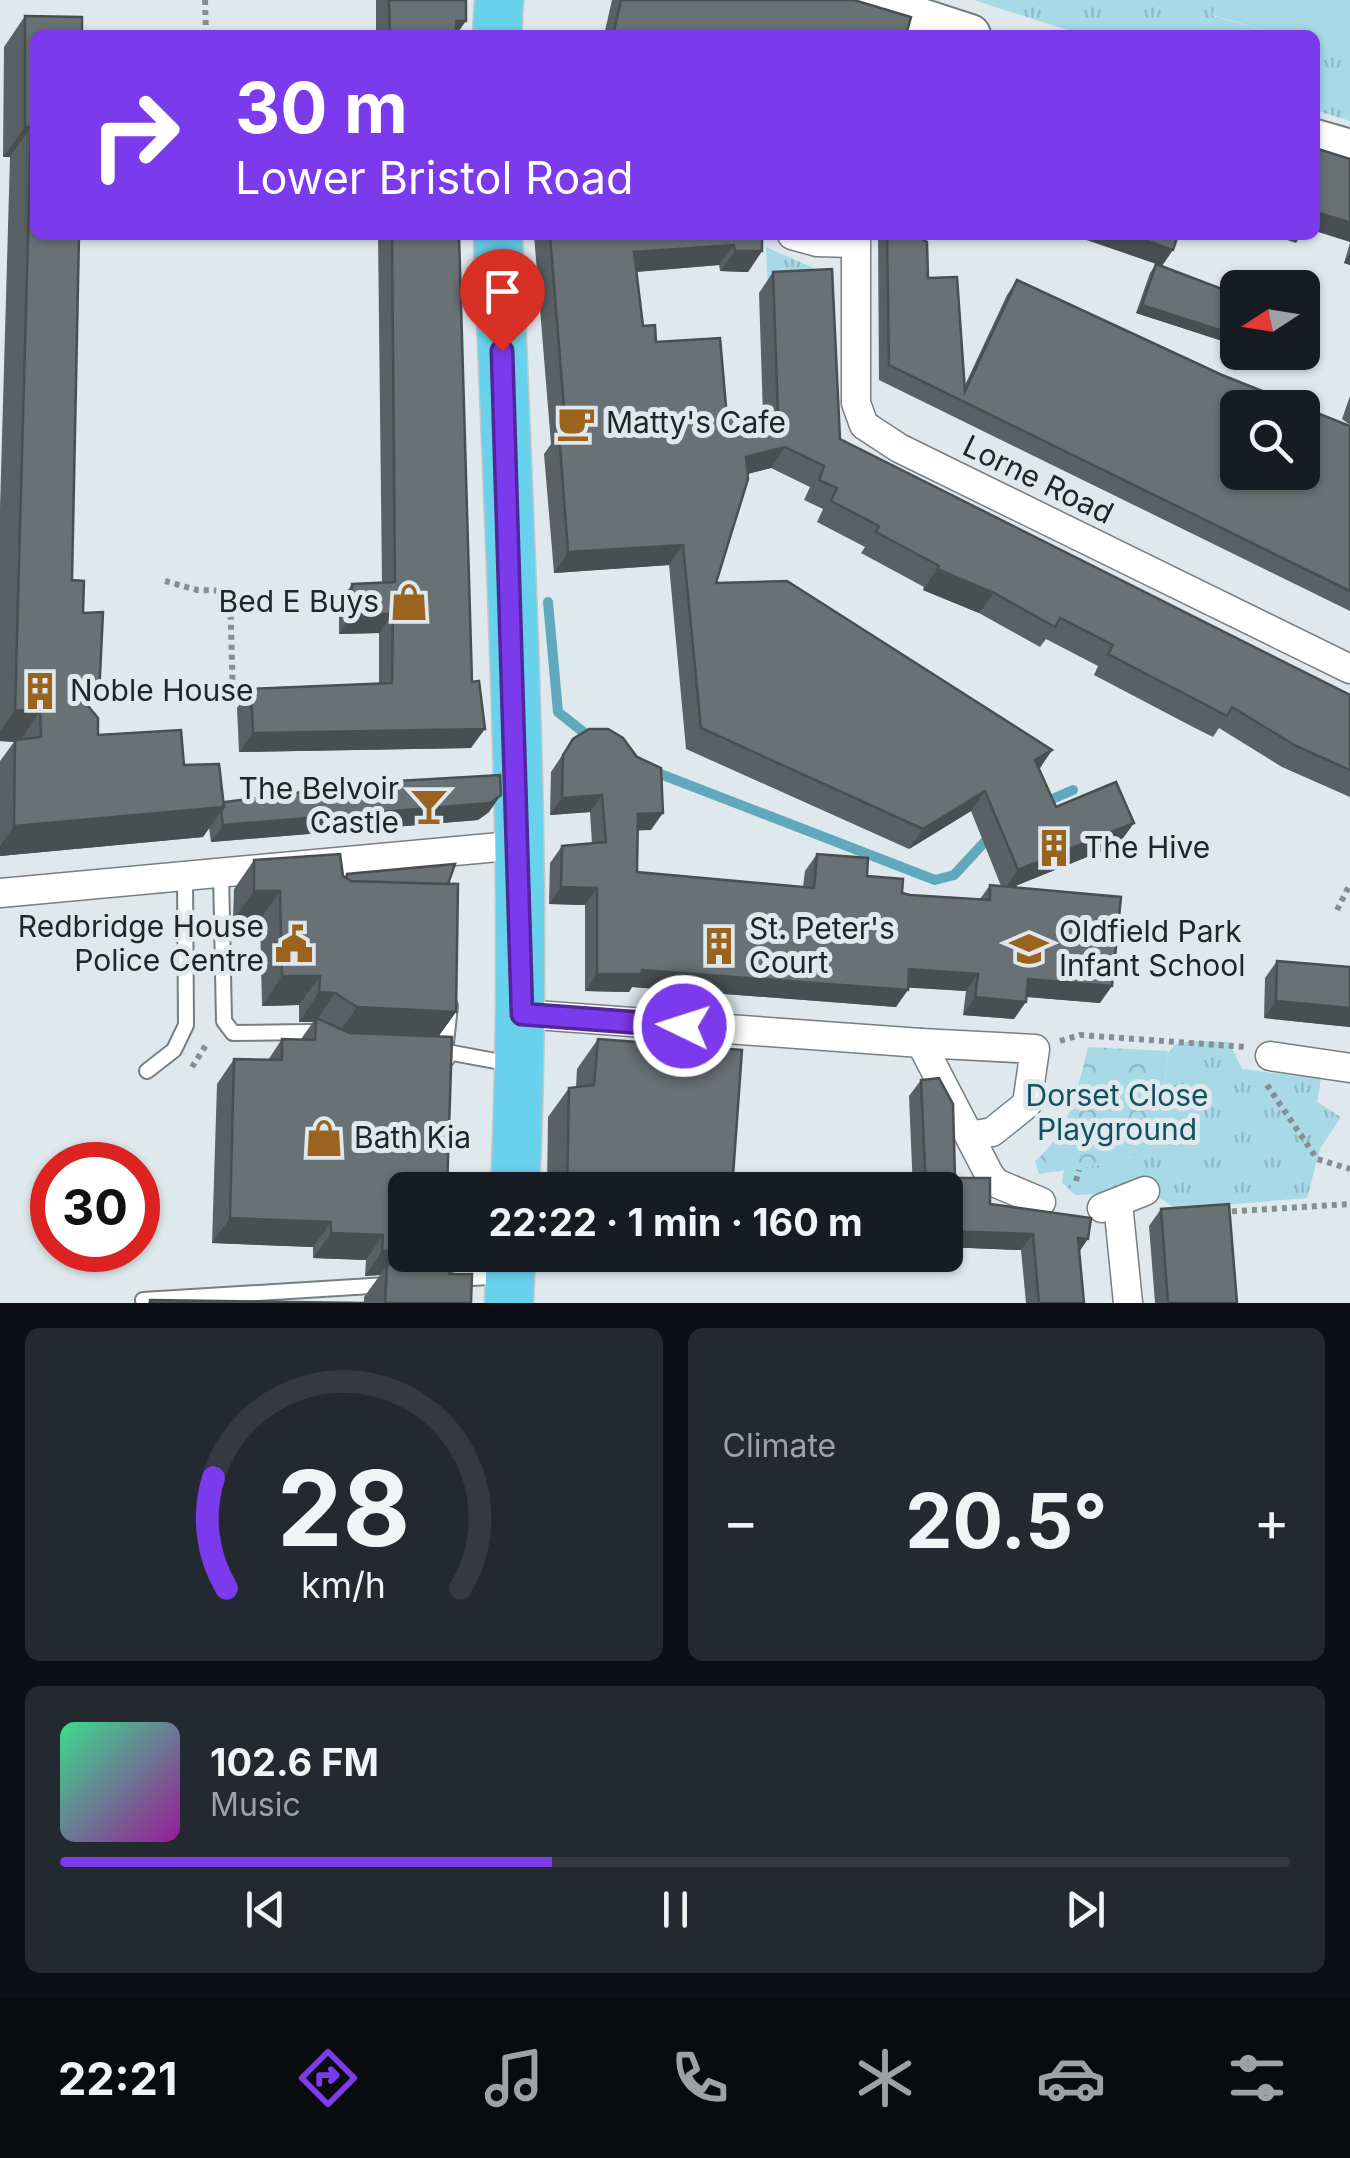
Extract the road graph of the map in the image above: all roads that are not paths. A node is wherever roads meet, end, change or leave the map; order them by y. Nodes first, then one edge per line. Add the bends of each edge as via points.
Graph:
1 (499, 0) edge
2 (526, 0) edge
3 (864, 0) edge
4 (926, 29) edge
5 (497, 30) edge
6 (509, 30) edge
7 (1320, 141) edge
8 (1350, 150) edge
9 (498, 240) edge
10 (810, 240) edge
11 (842, 240) edge
12 (855, 240) edge
13 (1350, 669) edge
14 (520, 845) junction
15 (221, 872) junction
16 (185, 876) junction
17 (0, 893) edge
18 (452, 982) edge
19 (522, 1014) junction
20 (921, 1043) junction
21 (334, 1047) edge
22 (428, 1052) edge
23 (447, 1052) junction
24 (1258, 1059) road end
25 (520, 1064) junction
26 (1350, 1068) edge
27 (147, 1072) dead end
28 (446, 1072) edge
29 (970, 1136) junction
30 (515, 1172) edge
31 (1145, 1191) dead end
32 (1040, 1202) dead end
33 (441, 1272) edge
34 (510, 1278) edge
35 (401, 1284) edge
36 (143, 1300) dead end
37 (1128, 1303) edge

1 - 5 highway
2 - 6 main road
3 - 4 main road
7 - 8 main road
9 - 14 highway
10 - 11 street, Lorne Road
12 - 13 street, Lorne Road via 856,402 864,425
14 - 15 street via 329,872
14 - 19 highway
15 - 16 street
15 - 21 lane via 224,1020 232,1033 310,1032
16 - 17 street
16 - 27 lane via 186,1024 174,1050
18 - 23 lane
19 - 20 street
19 - 25 highway
20 - 29 street
20 - 29 street via 1035,1049 1027,1104 992,1132
22 - 23 lane
23 - 25 lane
23 - 28 lane
24 - 26 street
25 - 30 highway
29 - 32 street via 996,1183
31 - 37 street via 1109,1206
33 - 34 lane via 441,1282
35 - 36 lane

